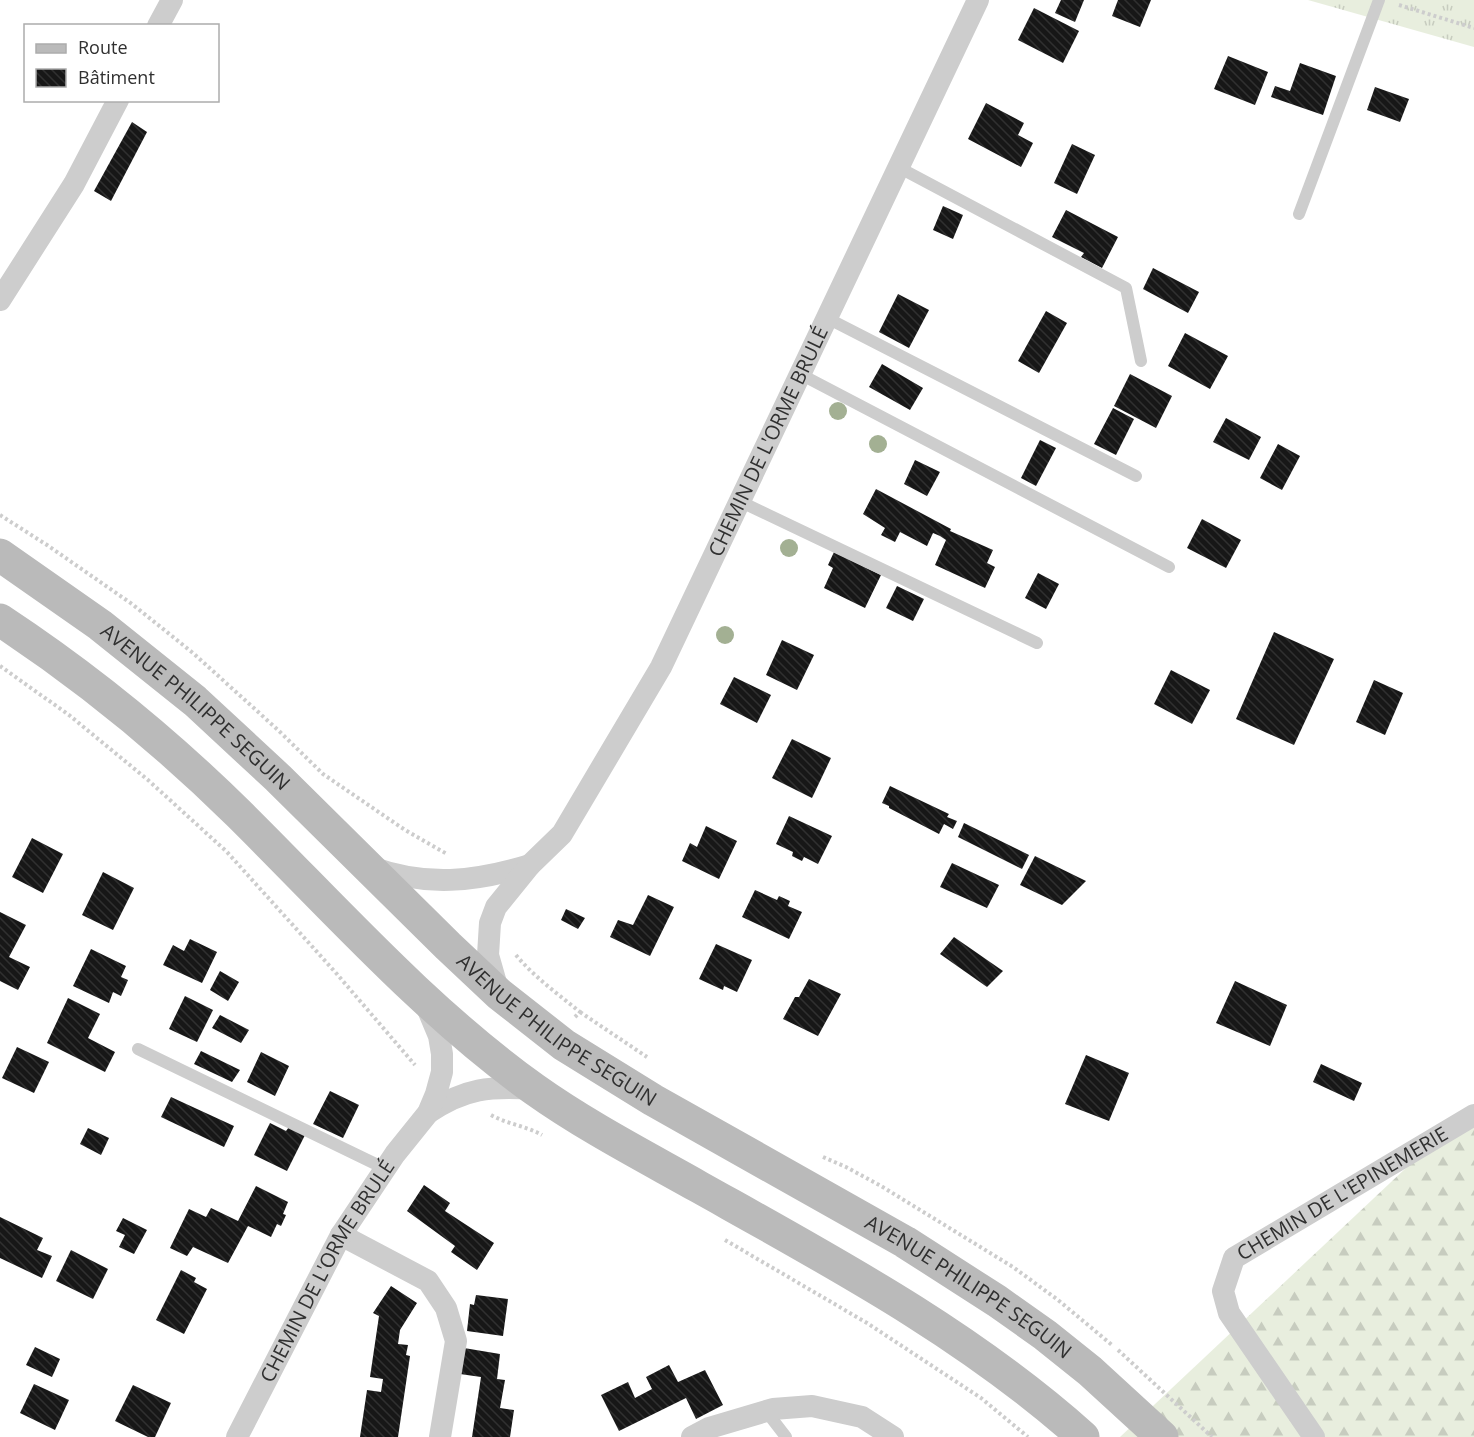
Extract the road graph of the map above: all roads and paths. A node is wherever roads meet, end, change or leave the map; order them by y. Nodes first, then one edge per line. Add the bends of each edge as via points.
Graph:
1 (172, 0) edge
2 (978, 0) edge
3 (1385, 2) edge
4 (159, 24) edge
5 (1474, 28) edge
6 (117, 102) edge
7 (898, 167) junction
8 (1299, 214) dead end
9 (0, 300) edge
10 (826, 318) junction
11 (1141, 361) dead end
12 (800, 374) junction
13 (1136, 476) dead end
14 (739, 501) junction
15 (0, 555) edge
16 (1169, 567) dead end
17 (0, 620) edge
18 (1037, 643) dead end
19 (0, 666) edge
20 (364, 864) junction
21 (530, 865) junction
22 (499, 994) junction
23 (422, 995) junction
24 (138, 1049) dead end
25 (438, 1087) junction
26 (534, 1089) junction
27 (428, 1113) junction
28 (1474, 1115) edge
29 (531, 1129) dead end
30 (550, 1139) dead end
31 (386, 1169) junction
32 (341, 1235) junction
33 (722, 1239) dead end
34 (766, 1411) junction
35 (237, 1437) edge
36 (440, 1437) edge
37 (692, 1437) edge
38 (786, 1437) edge
39 (892, 1437) edge
40 (1028, 1437) edge
41 (1083, 1437) edge
42 (1162, 1437) edge
43 (1314, 1437) edge

1 - 4 street
2 - 7 street, CHEMIN DE L'ORME BRULÉ
3 - 5 path
3 - 8 lane
6 - 9 street via 74,184
7 - 10 street, CHEMIN DE L'ORME BRULÉ
7 - 11 lane via 1126,288
10 - 12 street, CHEMIN DE L'ORME BRULÉ
10 - 13 lane
12 - 14 street, CHEMIN DE L'ORME BRULÉ
12 - 16 lane
14 - 18 lane
14 - 21 street, CHEMIN DE L'ORME BRULÉ via 661,667 562,834
15 - 20 main road, AVENUE PHILIPPE SEGUIN via 100,625 195,701
17 - 23 main road via 66,665 186,765
19 - 25 path via 78,722 227,852
20 - 21 street, CHEMIN DE L'ORME BRULÉ via 393,875 459,881
20 - 22 main road, AVENUE PHILIPPE SEGUIN
21 - 22 street, CHEMIN DE L'ORME BRULÉ via 496,907 490,923 488,955
22 - 42 main road, AVENUE PHILIPPE SEGUIN via 564,1045 633,1088 905,1242 997,1301 1089,1371
23 - 25 street, CHEMIN DE L'ORME BRULÉ via 440,1036 442,1072
23 - 26 main road via 485,1052
24 - 31 lane
25 - 27 street, CHEMIN DE L'ORME BRULÉ
26 - 27 street, CHEMIN DE L'ORME BRULÉ via 472,1091
26 - 41 main road via 938,1326 1004,1371
27 - 31 street, CHEMIN DE L'ORME BRULÉ
28 - 43 street, CHEMIN DE L'EPINEMERIE via 1234,1258 1223,1292 1229,1313
29 - 30 path
31 - 32 street, CHEMIN DE L'ORME BRULÉ
32 - 35 street, CHEMIN DE L'ORME BRULÉ
32 - 36 street via 428,1281 446,1308 456,1341
33 - 40 path via 867,1323 981,1398
34 - 37 street
34 - 38 lane
34 - 39 street via 812,1406 862,1417

